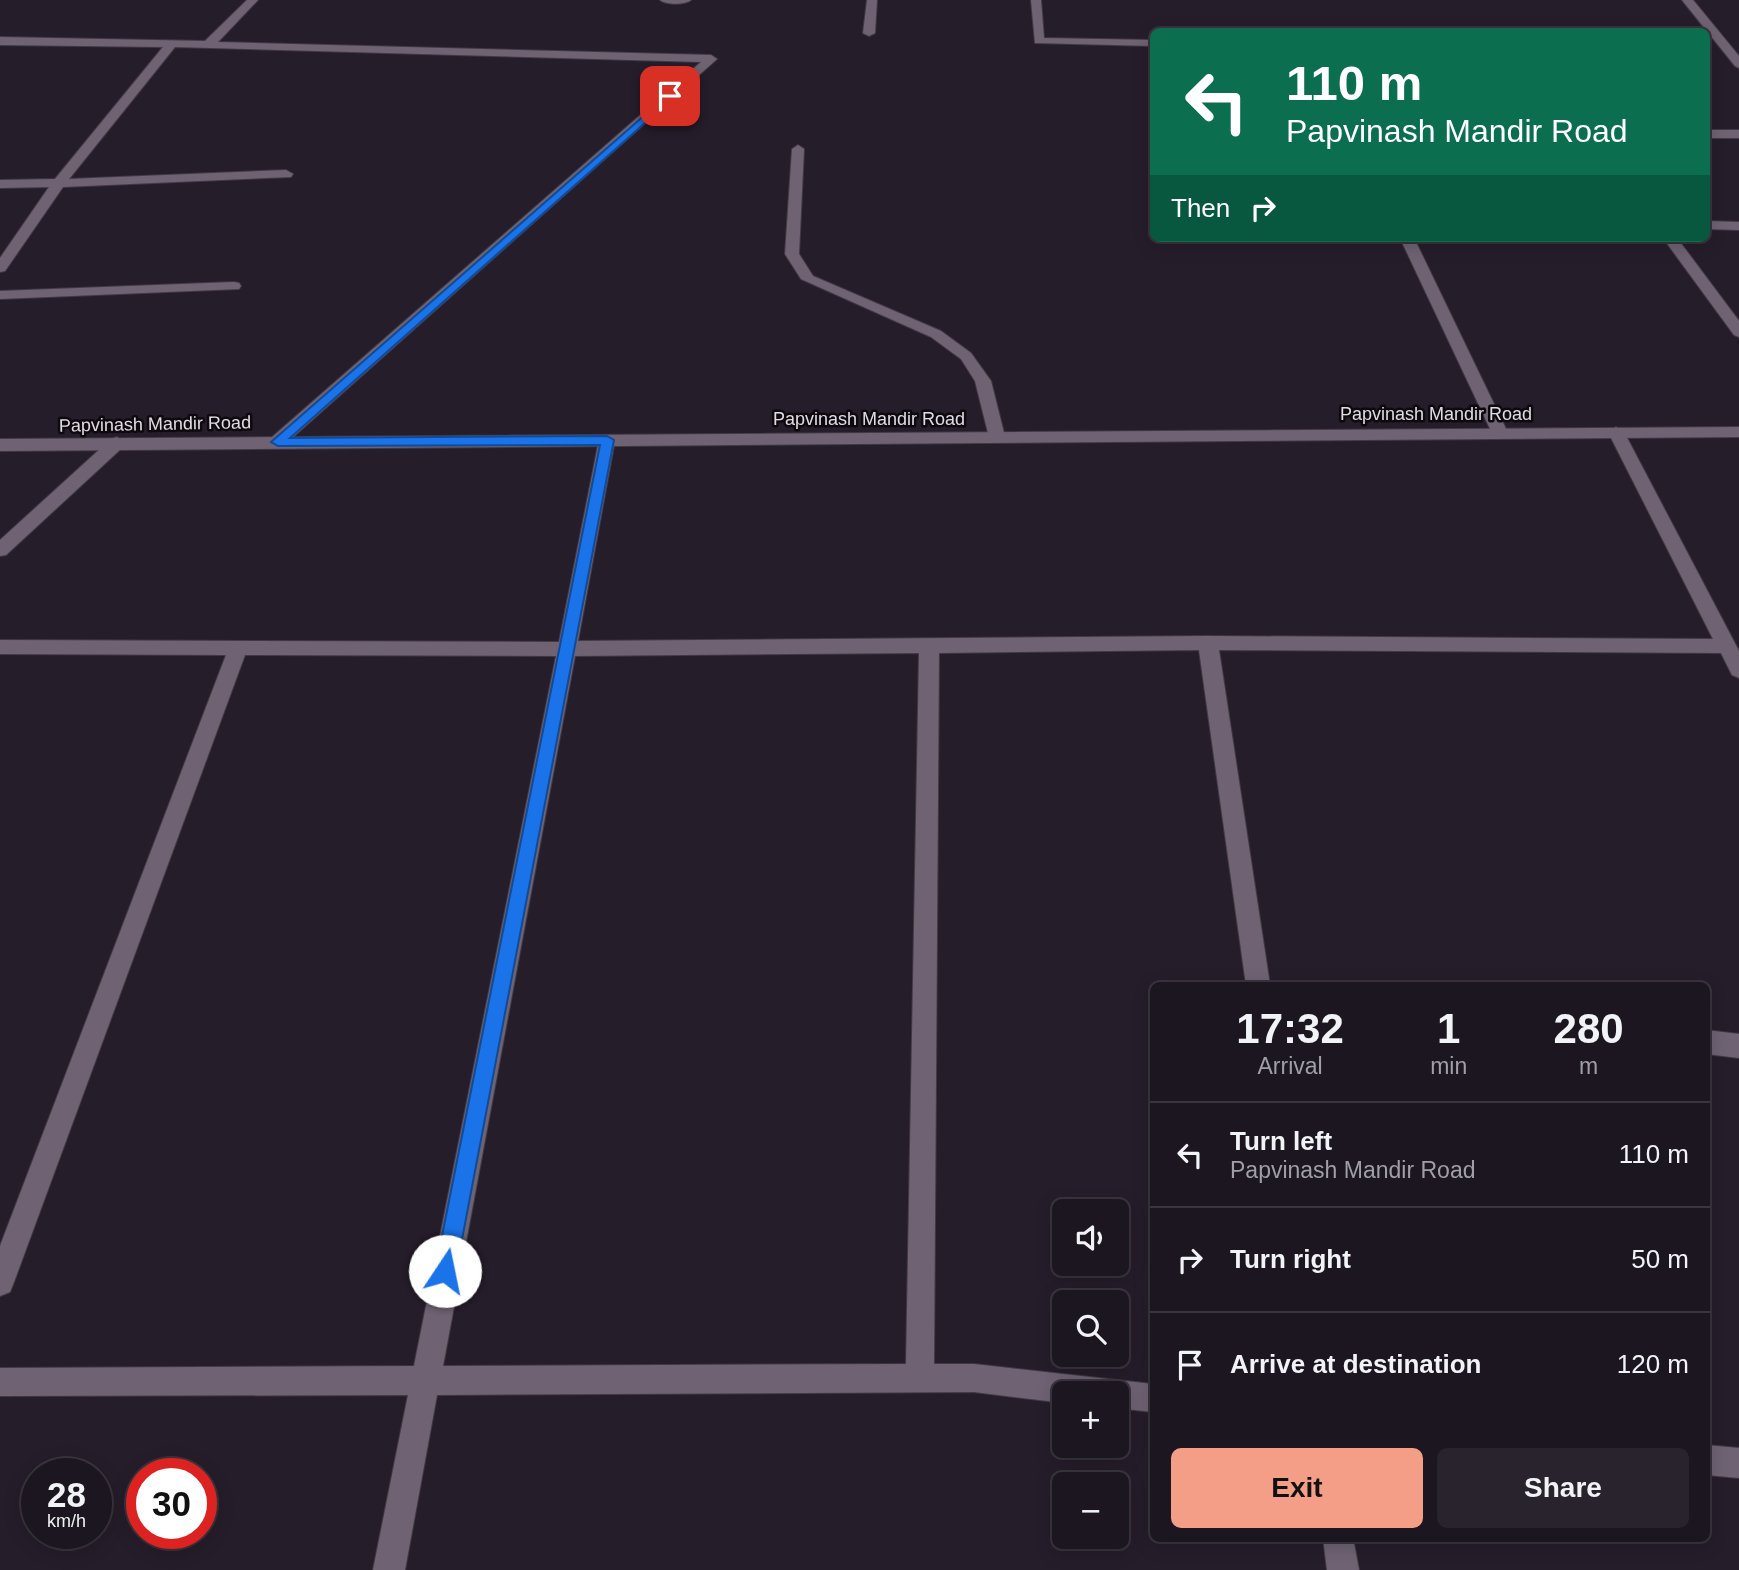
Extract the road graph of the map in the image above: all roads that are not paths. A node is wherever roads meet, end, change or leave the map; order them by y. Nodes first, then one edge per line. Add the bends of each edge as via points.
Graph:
1 (253, 0) edge
2 (665, 0) edge
3 (687, 0) edge
4 (872, 0) edge
5 (1036, 0) edge
6 (1687, 0) edge
7 (1708, 28) edge
8 (1710, 30) edge
9 (869, 33) dead end
10 (0, 42) edge
11 (1150, 43) edge
12 (171, 45) junction
13 (207, 46) junction
14 (1710, 50) edge
15 (1739, 50) edge
16 (1726, 51) junction
17 (1739, 64) edge
18 (1710, 134) edge
19 (1739, 134) edge
20 (798, 149) dead end
21 (286, 174) dead end
22 (58, 183) junction
23 (0, 184) edge
24 (1710, 225) edge
25 (1739, 226) edge
26 (1409, 242) edge
27 (1673, 242) edge
28 (0, 268) edge
29 (234, 286) dead end
30 (0, 295) edge
31 (1739, 332) edge
32 (1616, 432) junction
33 (1739, 432) edge
34 (1500, 433) junction
35 (997, 437) junction
36 (607, 440) junction
37 (278, 442) junction
38 (117, 443) junction
39 (0, 445) edge
40 (0, 550) edge
41 (1208, 643) junction
42 (929, 645) junction
43 (1726, 646) junction
44 (0, 647) edge
45 (238, 648) junction
46 (566, 649) junction
47 (1739, 670) edge
48 (1258, 982) edge
49 (1710, 1042) edge
50 (1739, 1046) edge
51 (0, 1282) edge
52 (424, 1379) junction
53 (920, 1379) junction
54 (0, 1382) edge
55 (1052, 1387) edge
56 (1129, 1395) edge
57 (1150, 1398) edge
58 (1710, 1460) edge
59 (1739, 1463) edge
60 (1339, 1542) edge
61 (389, 1570) edge
62 (1343, 1570) edge

1 - 13 street
2 - 3 street
4 - 9 street
5 - 11 street via 1039,41
6 - 7 street
8 - 16 street
10 - 12 street
12 - 13 street
12 - 22 street
13 - 37 street via 711,60
14 - 16 street
15 - 16 street
16 - 17 street
18 - 19 street
20 - 35 street via 792,254 808,279 936,334 966,356 983,381
21 - 22 street
22 - 23 street
22 - 28 street
24 - 25 street
26 - 34 street
27 - 31 street
29 - 30 street
32 - 33 street, Papvinash Mandir Road
32 - 34 street, Papvinash Mandir Road
32 - 43 street
34 - 35 street, Papvinash Mandir Road
35 - 36 street, Papvinash Mandir Road
36 - 37 street, Papvinash Mandir Road
36 - 46 street
37 - 38 street, Papvinash Mandir Road
38 - 39 street, Papvinash Mandir Road
38 - 40 street
41 - 42 street
41 - 43 street
41 - 48 street
42 - 46 street
42 - 53 street
43 - 47 street
44 - 45 street
45 - 46 street
45 - 51 street
46 - 52 street
49 - 50 street
52 - 53 street
52 - 54 street
52 - 61 street
53 - 55 street via 974,1378
56 - 57 street
58 - 59 street
60 - 62 street

